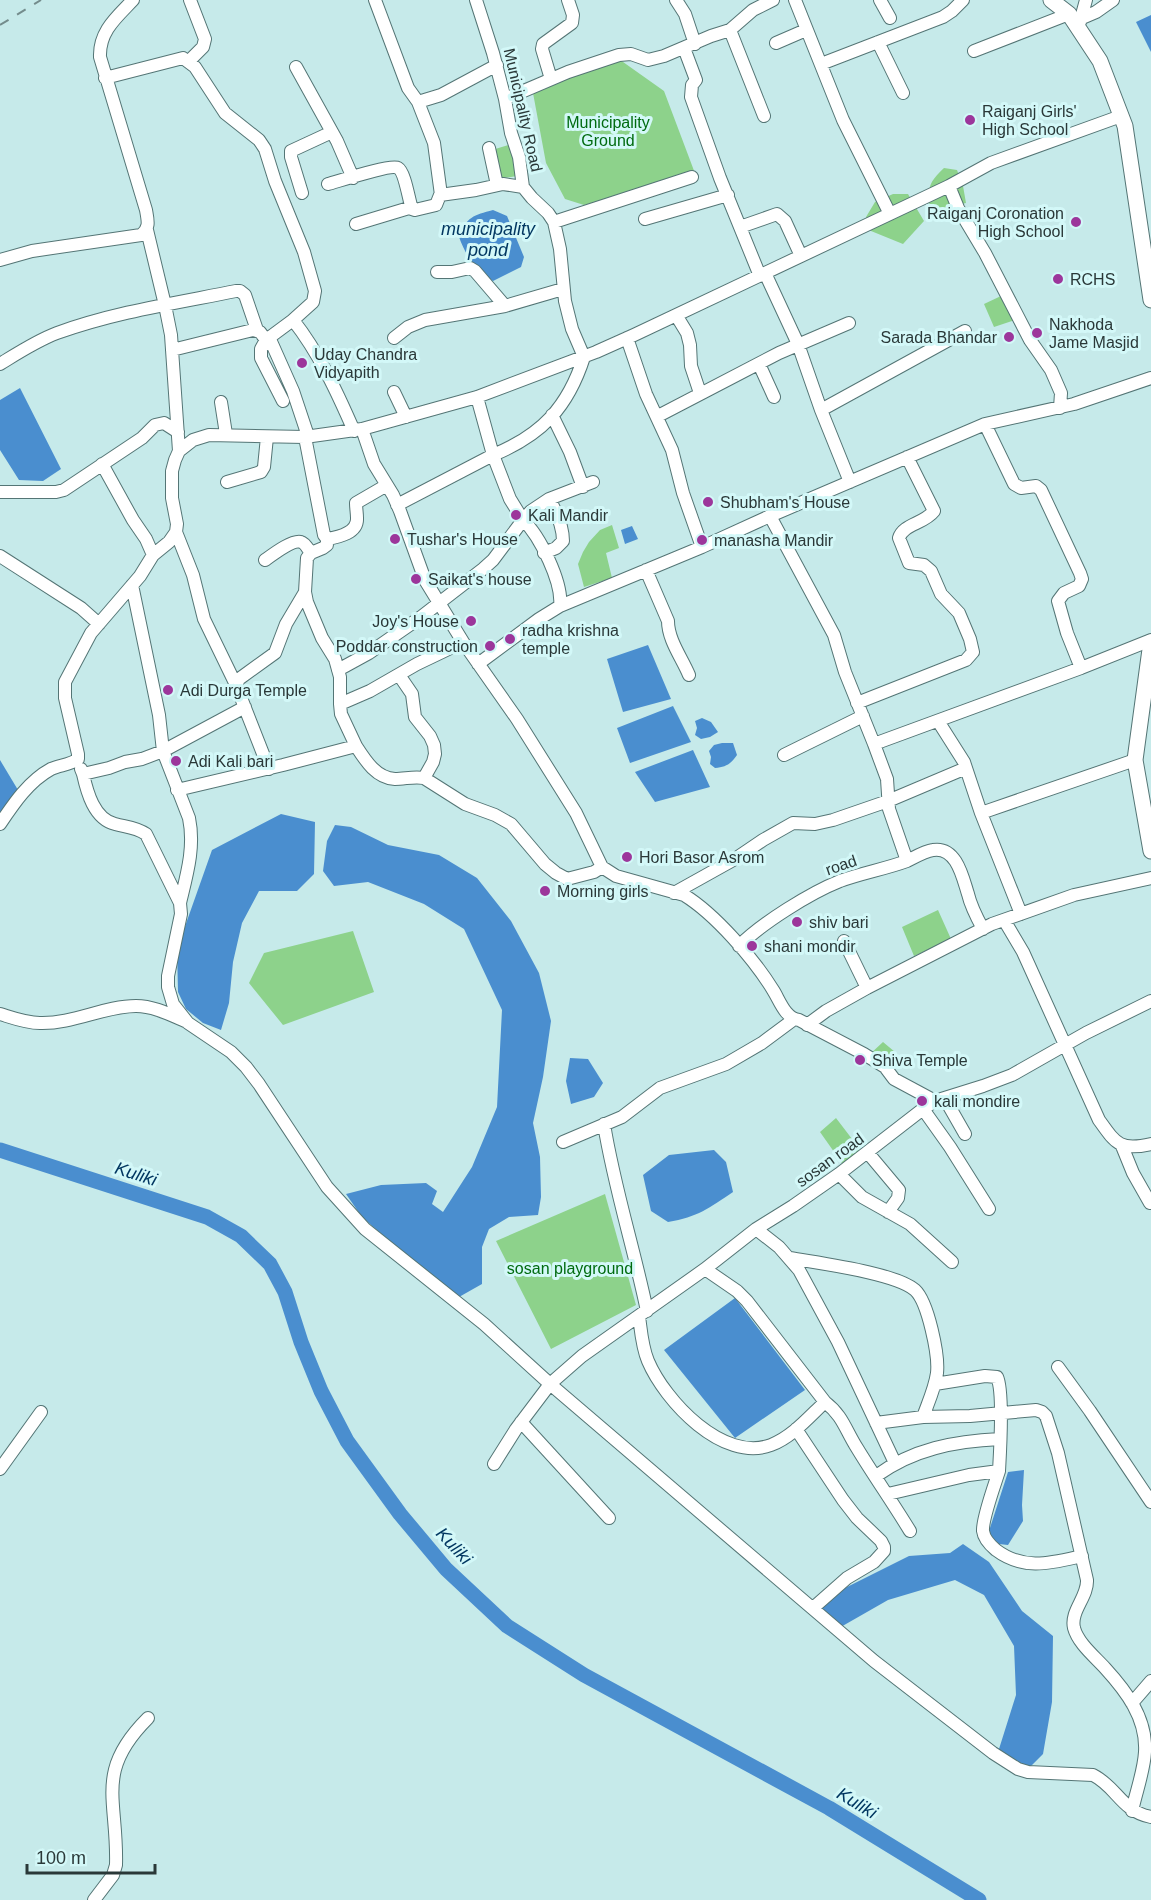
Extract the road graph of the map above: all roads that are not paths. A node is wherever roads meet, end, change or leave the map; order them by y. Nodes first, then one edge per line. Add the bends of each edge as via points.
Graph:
1 (133, 0) edge
2 (190, 0) edge
3 (375, 0) edge
4 (476, 0) edge
5 (568, 0) edge
6 (676, 0) edge
7 (773, 0) edge
8 (795, 0) edge
9 (880, 0) edge
10 (963, 0) edge
11 (1051, 0) edge
12 (1086, 0) edge
13 (1113, 0) edge
14 (890, 18) dead end
15 (1076, 20) junction
16 (730, 30) junction
17 (806, 30) junction
18 (878, 42) junction
19 (776, 43) dead end
20 (689, 46) junction
21 (974, 51) dead end
22 (189, 61) junction
23 (821, 64) junction
24 (496, 65) junction
25 (296, 67) dead end
26 (105, 78) junction
27 (551, 80) junction
28 (903, 93) dead end
29 (505, 99) junction
30 (418, 102) junction
31 (764, 116) dead end
32 (1121, 116) junction
33 (332, 132) junction
34 (489, 148) dead end
35 (692, 177) dead end
36 (353, 178) junction
37 (328, 184) dead end
38 (497, 185) junction
39 (949, 186) junction
40 (523, 187) junction
41 (302, 193) dead end
42 (441, 195) junction
43 (728, 195) junction
44 (412, 209) junction
45 (890, 214) junction
46 (645, 219) dead end
47 (554, 222) junction
48 (356, 224) dead end
49 (740, 227) junction
50 (147, 230) junction
51 (801, 256) junction
52 (0, 260) edge
53 (437, 272) dead end
54 (763, 274) junction
55 (562, 289) junction
56 (1151, 295) edge
57 (165, 306) junction
58 (504, 306) junction
59 (676, 315) junction
60 (293, 320) junction
61 (849, 323) dead end
62 (965, 331) dead end
63 (264, 336) junction
64 (394, 338) dead end
65 (627, 338) junction
66 (798, 344) junction
67 (172, 350) junction
68 (584, 357) junction
69 (0, 364) edge
70 (759, 364) junction
71 (1151, 378) edge
72 (394, 392) dead end
73 (700, 393) junction
74 (477, 397) junction
75 (774, 397) dead end
76 (283, 401) dead end
77 (221, 402) dead end
78 (1059, 408) junction
79 (821, 410) junction
80 (552, 415) junction
81 (658, 416) junction
82 (406, 417) junction
83 (985, 424) junction
84 (358, 430) junction
85 (178, 432) junction
86 (226, 434) junction
87 (267, 436) junction
88 (307, 436) junction
89 (179, 451) junction
90 (493, 455) junction
91 (907, 457) junction
92 (102, 464) junction
93 (227, 482) dead end
94 (850, 482) junction
95 (387, 485) junction
96 (0, 492) edge
97 (549, 499) junction
98 (397, 505) junction
99 (770, 516) junction
100 (522, 520) junction
101 (176, 532) junction
102 (327, 539) junction
103 (702, 547) junction
104 (311, 553) junction
105 (544, 553) junction
106 (153, 555) junction
107 (0, 556) edge
108 (265, 560) dead end
109 (646, 570) junction
110 (132, 585) junction
111 (305, 592) junction
112 (438, 603) junction
113 (560, 606) junction
114 (99, 624) junction
115 (1151, 641) edge
116 (463, 642) junction
117 (478, 664) junction
118 (1081, 668) junction
119 (338, 670) junction
120 (399, 675) junction
121 (688, 675) dead end
122 (236, 685) junction
123 (857, 703) junction
124 (340, 704) junction
125 (245, 707) junction
126 (1147, 711) edge
127 (863, 716) junction
128 (938, 721) junction
129 (874, 744) junction
130 (356, 746) junction
131 (163, 751) junction
132 (784, 755) dead end
133 (78, 759) junction
134 (1135, 760) junction
135 (966, 768) junction
136 (269, 769) junction
137 (83, 774) junction
138 (424, 778) junction
139 (177, 790) junction
140 (1147, 799) edge
141 (888, 801) junction
142 (981, 813) junction
143 (0, 824) edge
144 (1151, 851) edge
145 (907, 861) junction
146 (602, 867) junction
147 (1151, 878) edge
148 (675, 893) junction
149 (180, 903) junction
150 (1021, 914) junction
151 (1004, 920) junction
152 (983, 929) junction
153 (844, 941) dead end
154 (739, 946) junction
155 (867, 988) junction
156 (1151, 1001) edge
157 (0, 1014) edge
158 (799, 1022) junction
159 (188, 1023) junction
160 (1066, 1044) junction
161 (940, 1100) junction
162 (923, 1109) junction
163 (604, 1124) junction
164 (965, 1134) dead end
165 (563, 1142) dead end
166 (1151, 1144) edge
167 (1122, 1146) junction
168 (868, 1152) junction
169 (839, 1174) junction
170 (1150, 1203) edge
171 (989, 1209) dead end
172 (888, 1212) junction
173 (756, 1229) junction
174 (790, 1258) junction
175 (952, 1262) dead end
176 (705, 1269) junction
177 (643, 1313) junction
178 (1058, 1367) dead end
179 (550, 1384) junction
180 (935, 1384) junction
181 (825, 1402) junction
182 (41, 1412) dead end
183 (1000, 1414) junction
184 (923, 1418) junction
185 (521, 1422) junction
186 (876, 1423) junction
187 (796, 1429) junction
188 (1000, 1439) junction
189 (895, 1463) junction
190 (494, 1464) dead end
191 (0, 1469) edge
192 (999, 1471) junction
193 (876, 1476) junction
194 (888, 1494) junction
195 (1151, 1502) edge
196 (609, 1518) dead end
197 (910, 1531) dead end
198 (1082, 1556) junction
199 (813, 1608) junction
200 (1151, 1681) edge
201 (1132, 1703) junction
202 (148, 1718) dead end
203 (1132, 1811) junction
204 (1151, 1817) edge
205 (94, 1900) edge

1 - 26 street via 104,33 99,45
2 - 22 street via 205,39 203,47
3 - 30 street via 408,88
4 - 24 street, Municipality Road
5 - 27 street via 572,23 543,44
6 - 20 street via 684,14
7 - 16 street via 753,10
8 - 17 street
9 - 14 street
10 - 18 street via 943,17
11 - 15 main road
12 - 15 street
13 - 15 street
15 - 21 street
15 - 32 main road via 1100,62
16 - 20 street
16 - 31 street
17 - 19 street
17 - 23 street
18 - 23 street
18 - 28 street
20 - 27 street via 648,60 632,54 619,55
20 - 43 street via 696,80 691,97
22 - 26 street via 176,59
22 - 60 street via 220,107 266,149 315,291 313,302
23 - 45 street via 843,120
24 - 29 street, Municipality Road
24 - 30 street
25 - 33 street
26 - 50 street via 146,210
27 - 29 street
29 - 40 street, Municipality Road
30 - 42 street via 434,143
32 - 39 street via 1009,156
32 - 56 main road
33 - 36 street
33 - 41 street via 291,151
34 - 38 street
35 - 47 street
36 - 37 street
36 - 44 street via 384,168 399,168
38 - 40 street
38 - 42 street
39 - 45 street
39 - 78 street via 1030,340 1051,369 1061,393
40 - 47 street, Municipality Road
42 - 44 street via 436,205
43 - 46 street
43 - 49 street
44 - 48 street
45 - 51 street
47 - 55 street
49 - 51 street via 777,214 785,221
49 - 54 street
50 - 52 street via 141,235 32,251
50 - 57 street
51 - 54 street
53 - 58 street via 470,268
54 - 59 street
54 - 66 street
55 - 58 street
55 - 68 street
57 - 63 street via 240,291
57 - 67 street
57 - 69 street via 125,312 56,334
58 - 64 street via 425,320
59 - 65 street
59 - 73 street via 687,333 691,366
60 - 63 street
60 - 84 street via 308,338
61 - 66 street
62 - 79 street
63 - 67 street
63 - 76 street via 261,358
63 - 88 street via 293,391
65 - 68 street
65 - 81 street via 646,394
66 - 70 street
66 - 79 street
67 - 85 street
68 - 74 street
68 - 80 street via 571,390
70 - 73 street
70 - 75 street
71 - 78 street
72 - 82 street
73 - 81 street
74 - 82 street
74 - 90 street
77 - 86 street
78 - 83 street
79 - 94 street
80 - 90 street via 526,439
80 - 97 street via 588,484
81 - 103 street
82 - 84 street
83 - 91 street
83 - 118 street via 1014,484 1041,490 1080,573 1079,586 1064,593 1058,601
84 - 88 street
84 - 95 street
85 - 89 street
85 - 92 street via 164,423 154,425 142,438
86 - 87 street
86 - 89 street via 193,440
87 - 88 street
87 - 93 street via 261,472
88 - 102 street via 317,505
89 - 101 street via 172,471
90 - 98 street
90 - 100 street
91 - 94 street
91 - 123 street via 934,511 925,520 902,530 901,547 909,563 924,565 931,571 941,594 959,614 973,652 966,660
92 - 96 street via 56,492
92 - 106 street
94 - 99 street
95 - 98 street
95 - 102 street via 356,503 357,524 352,531
97 - 100 street
97 - 105 street via 563,541
98 - 112 street via 420,570
99 - 103 street
99 - 123 street via 824,613
100 - 105 street
100 - 112 street via 493,560
101 - 106 street
101 - 122 street via 193,575 204,619
102 - 104 street via 324,548
103 - 109 street
104 - 108 street via 298,541
104 - 111 street
105 - 113 street via 560,589
106 - 110 street
107 - 114 street
109 - 113 street
109 - 121 street
110 - 114 street
110 - 131 street
111 - 119 street
111 - 122 street via 275,653
112 - 116 street
112 - 119 street via 369,653
113 - 117 street
114 - 133 street via 65,682 64,698
115 - 118 street
115 - 126 main road
116 - 117 street
116 - 120 street
117 - 146 street via 576,813
118 - 128 street
119 - 124 street
120 - 124 street
120 - 138 street via 412,694 415,717 434,745 433,762
122 - 125 street
123 - 127 street
124 - 130 street
125 - 131 street
125 - 136 street
126 - 134 main road
127 - 129 street
127 - 132 street
128 - 129 street
128 - 135 street
129 - 141 street via 887,779
130 - 136 street
130 - 138 street via 375,771 389,778
131 - 137 street
131 - 139 street
133 - 137 street
133 - 143 street via 39,777
134 - 140 main road
134 - 142 street
135 - 141 street
135 - 142 street
136 - 139 street
137 - 149 street via 91,801 104,818 146,834
138 - 146 street via 465,804 511,824 550,868 567,879
139 - 149 street via 189,818 192,840
140 - 144 main road
141 - 145 street
141 - 148 street via 825,822 793,823
142 - 150 street
145 - 152 street, road via 933,850 950,855 962,873
145 - 154 street, road via 841,881 809,896
146 - 148 street via 616,876
147 - 150 street via 1106,886
148 - 154 street via 691,899
149 - 159 street via 168,987 173,1004
150 - 151 street
151 - 152 street
151 - 160 street
152 - 155 street
153 - 155 street
154 - 158 street via 772,987 785,1012
155 - 158 street
156 - 160 street, sosan road
157 - 159 street via 42,1023 138,1006
158 - 161 street via 864,1054 885,1067 894,1079
158 - 163 street via 712,1070 660,1088 622,1117
159 - 179 street via 246,1067 327,1187 365,1229 484,1324
160 - 161 street, sosan road via 1012,1075
160 - 167 street via 1094,1111
161 - 162 street, sosan road
161 - 164 street
162 - 168 street, sosan road
162 - 171 street
163 - 165 street
163 - 177 street via 635,1254
166 - 167 street
167 - 170 street
168 - 169 street, sosan road
168 - 172 street via 899,1191
169 - 172 street via 862,1197
169 - 173 street, sosan road
172 - 175 street via 918,1230
173 - 174 street
173 - 176 street, sosan road
174 - 180 street via 886,1277 915,1289 925,1307 934,1343
174 - 186 street via 827,1320
176 - 177 street, sosan road
176 - 181 street via 747,1301
177 - 179 street, sosan road
177 - 187 street via 644,1348 653,1373 686,1415 720,1441 762,1447
178 - 195 street
179 - 185 street, sosan road
179 - 199 street
180 - 183 street via 997,1377 1001,1389
180 - 184 street
181 - 187 street
181 - 193 street via 843,1420
182 - 191 street
183 - 184 street
183 - 188 street
183 - 198 street via 1036,1410 1046,1416
184 - 186 street
185 - 190 street, sosan road
185 - 196 street
186 - 189 street
187 - 199 street via 843,1500 884,1547 874,1562 847,1578
188 - 189 street via 946,1444
188 - 192 street
189 - 193 street
192 - 194 street
192 - 198 street via 983,1530 993,1547 1021,1563
193 - 194 street
194 - 197 street
198 - 201 street via 1087,1586 1073,1618 1076,1632
199 - 203 street via 874,1661 1005,1761 1028,1772 1093,1775
200 - 201 street
201 - 203 street via 1144,1731 1145,1753
202 - 205 street via 127,1741 113,1773 116,1865
203 - 204 street

